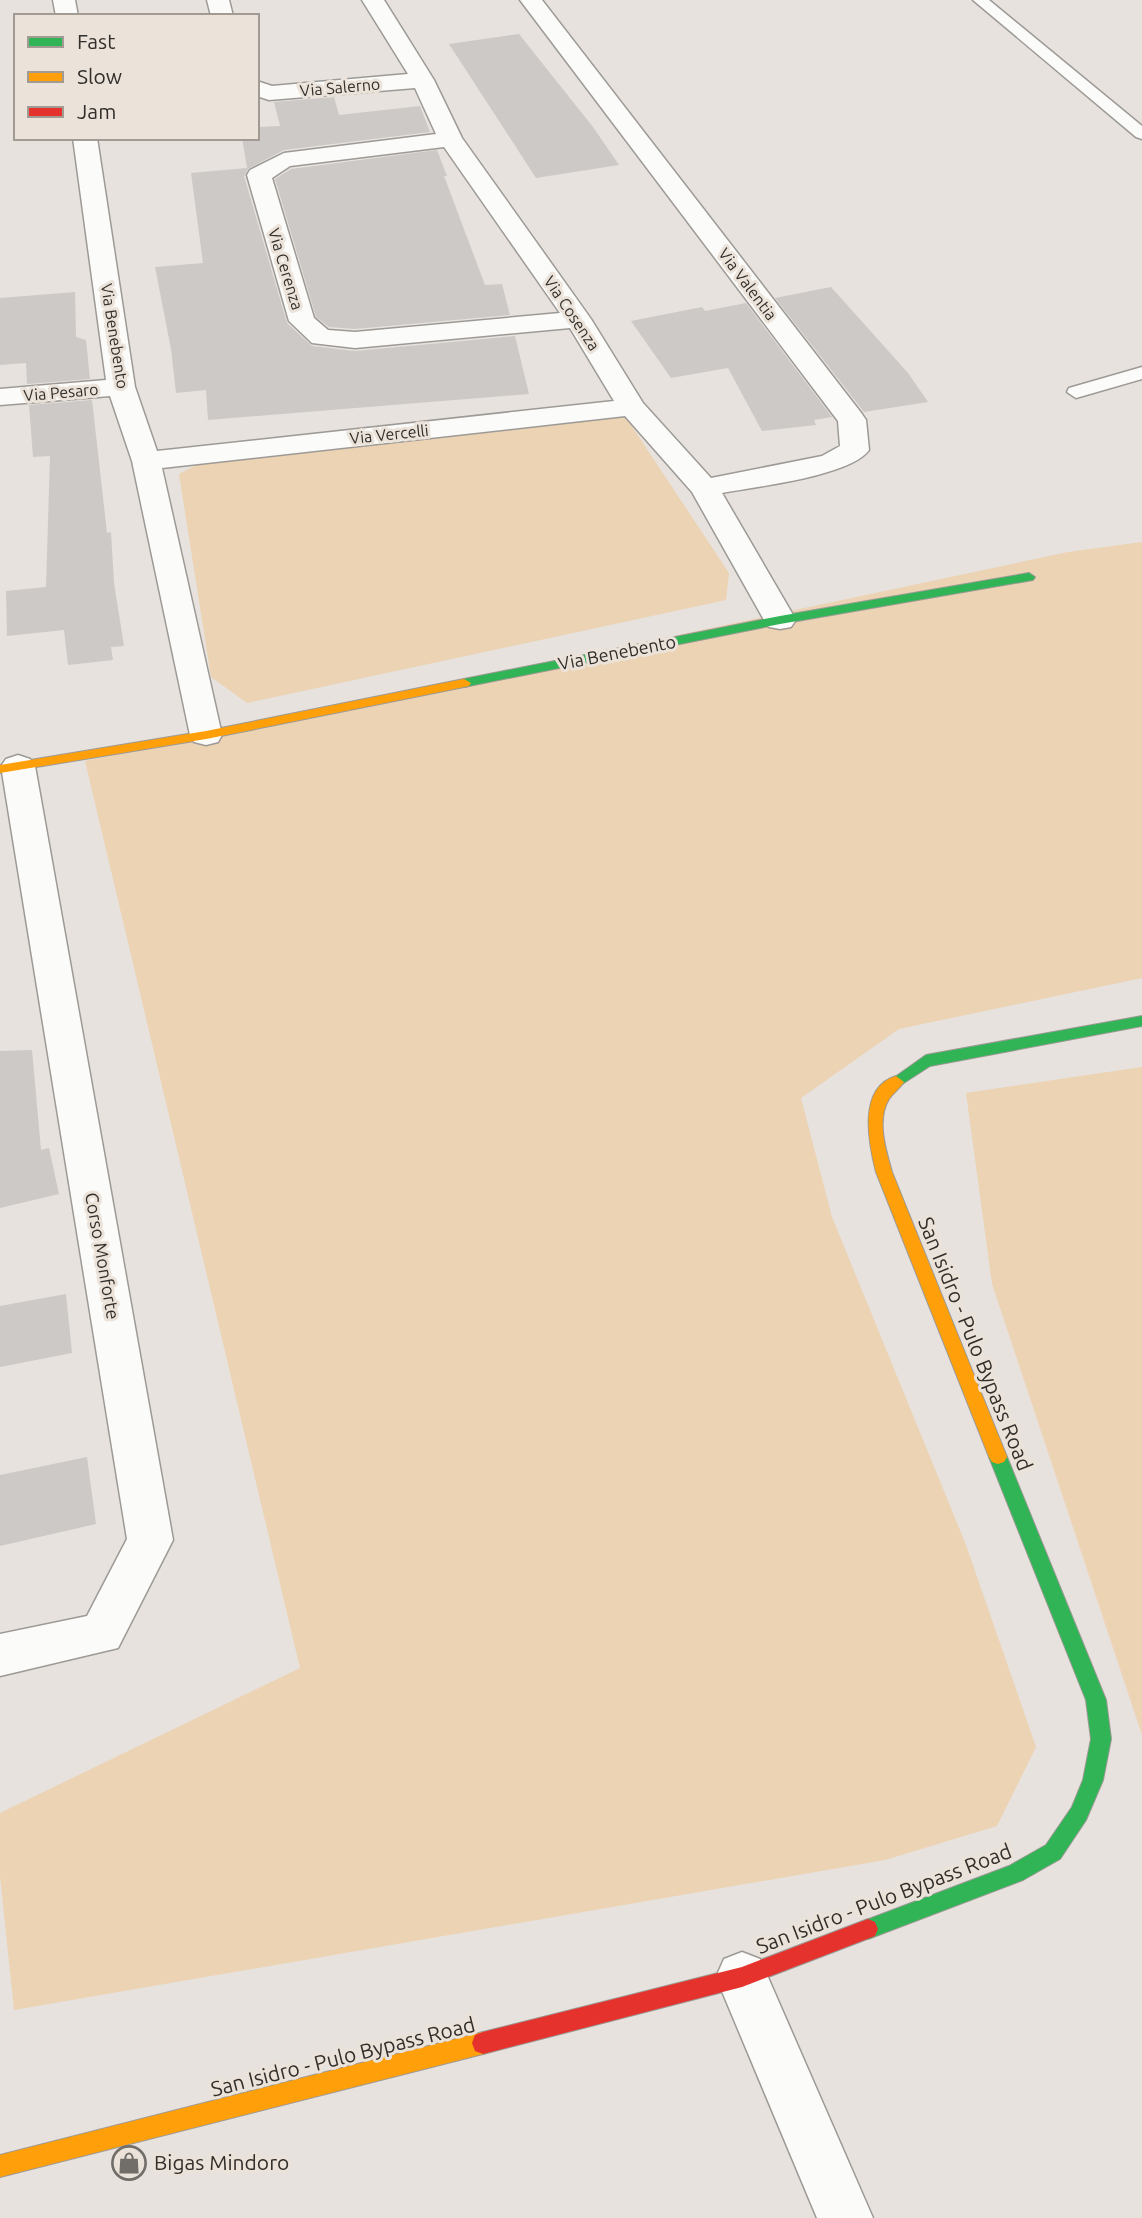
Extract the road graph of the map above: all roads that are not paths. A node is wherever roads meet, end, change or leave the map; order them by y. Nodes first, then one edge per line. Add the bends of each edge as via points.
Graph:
1 (373, 0) edge
2 (531, 0) edge
3 (980, 0) edge
4 (423, 80) junction
5 (259, 89) edge
6 (1142, 134) edge
7 (450, 139) junction
8 (85, 140) edge
9 (578, 319) junction
10 (1142, 373) edge
11 (121, 387) junction
12 (1076, 392) dead end
13 (0, 397) edge
14 (632, 407) junction
15 (146, 461) junction
16 (704, 488) junction
17 (1029, 577) dead end
18 (780, 620) junction
19 (206, 735) junction
20 (9, 768) edge
21 (1142, 1021) edge
22 (0, 1655) edge
23 (742, 1977) junction
24 (0, 2166) edge
25 (845, 2218) edge

1 - 4 street, Via Cosenza
2 - 16 street, Via Valentia via 852,420 855,450 831,463
3 - 6 lane
4 - 5 street, Via Salerno via 269,93
4 - 7 street, Via Cosenza
7 - 9 street, Via Cosenza
7 - 9 street, Via Cerenza via 284,160 259,175 302,321 321,337 355,340
8 - 11 street, Via Benebento
9 - 14 street, Via Cosenza
10 - 12 lane
11 - 13 street, Via Pesaro
11 - 15 street, Via Benebento
14 - 15 street, Via Vercelli
14 - 16 street, Via Cosenza
15 - 19 street, Via Benebento
16 - 18 street, Via Cosenza
17 - 18 street, Via Benebento
18 - 19 street, Via Benebento
19 - 20 street, Via Benebento
20 - 22 street, Corso Monforte via 150,1539 102,1633
21 - 23 street, San Isidro - Pulo Bypass Road via 926,1061 880,1098 873,1123 897,1207 1096,1700 1101,1739 1093,1780 1079,1814 1053,1852 1016,1874
23 - 24 street, San Isidro - Pulo Bypass Road
23 - 25 street

